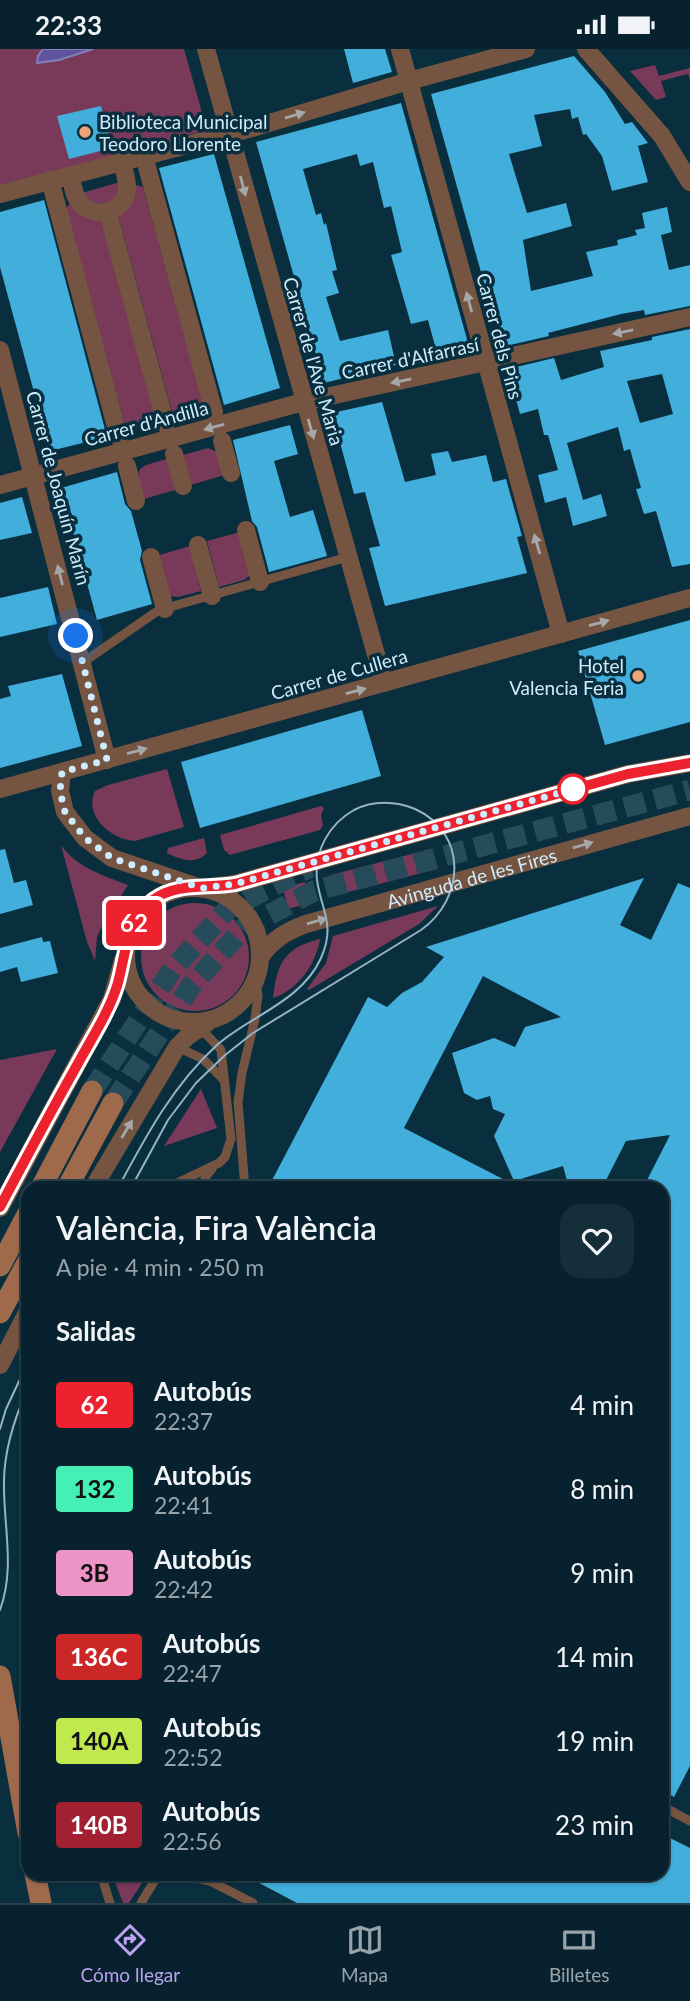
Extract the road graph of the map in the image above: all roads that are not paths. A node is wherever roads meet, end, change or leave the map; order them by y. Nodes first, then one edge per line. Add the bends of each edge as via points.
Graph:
1 (206, 49) edge
2 (400, 49) edge
3 (526, 49) edge
4 (586, 49) edge
5 (409, 81) junction
6 (229, 134) junction
7 (144, 156) junction
8 (122, 162) junction
9 (70, 175) junction
10 (50, 180) junction
11 (690, 182) edge
12 (0, 194) edge
13 (108, 213) junction
14 (690, 317) edge
15 (0, 350) edge
16 (485, 363) junction
17 (303, 402) junction
18 (214, 412) dead end
19 (166, 425) dead end
20 (119, 438) dead end
21 (222, 441) dead end
22 (174, 454) dead end
23 (127, 466) dead end
24 (231, 473) dead end
25 (34, 475) junction
26 (0, 485) edge
27 (183, 486) dead end
28 (136, 501) dead end
29 (246, 530) dead end
30 (198, 545) dead end
31 (151, 557) dead end
32 (348, 557) junction
33 (260, 582) junction
34 (212, 596) junction
35 (690, 598) edge
36 (165, 609) junction
37 (561, 634) junction
38 (82, 663) junction
39 (384, 683) junction
40 (107, 760) junction
41 (690, 763) edge
42 (62, 772) junction
43 (0, 789) edge
44 (690, 816) edge
45 (199, 887) junction
46 (126, 946) junction
47 (261, 956) junction
48 (256, 978) junction
49 (175, 1020) junction
50 (212, 1020) junction
51 (196, 1029) junction
52 (177, 1047) junction
53 (224, 1080) junction
54 (92, 1091) tunnel mouth
55 (113, 1103) tunnel mouth
56 (219, 1163) junction
57 (45, 1181) edge
58 (71, 1181) edge
59 (97, 1181) edge
60 (179, 1181) edge
61 (204, 1181) edge
62 (244, 1181) edge
63 (0, 1207) edge
64 (21, 1226) edge
65 (0, 1266) edge
66 (21, 1274) edge
67 (0, 1314) edge
68 (21, 1324) edge
69 (0, 1365) edge
70 (0, 1676) edge
71 (21, 1794) edge
72 (669, 1810) edge
73 (690, 1821) edge
74 (36, 1881) edge
75 (103, 1881) edge
76 (154, 1881) edge
77 (210, 1881) edge
78 (41, 1903) edge
79 (110, 1903) edge
80 (141, 1903) edge
81 (253, 1903) edge

1 - 6 street, Carrer de l'Ave Maria
2 - 5 street, Carrer dels Pins
3 - 5 street
4 - 11 street via 662,136
6 -> 5 street
16 -> 5 street, Carrer dels Pins
6 - 7 street
6 -> 17 street, Carrer de l'Ave Maria
7 - 8 street
7 - 18 street
8 - 9 street
8 - 13 street via 127,188 121,203
9 - 10 street
9 - 13 street via 83,206
10 - 12 street
10 - 20 street
13 - 19 street
14 -> 16 street, Carrer d'Alfarrasí
15 - 25 street, Carrer de Joaquín Marín
16 -> 17 street, Carrer d'Alfarrasí
37 -> 16 street, Carrer dels Pins
17 -> 25 street, Carrer d'Andilla
17 -> 32 street, Carrer de l'Ave Maria
21 - 24 street
22 - 27 street
23 - 28 street
25 - 26 street, Carrer d'Andilla
38 -> 25 street, Carrer de Joaquín Marín
29 - 33 street
30 - 34 street
31 - 36 street
32 - 33 lane
32 - 39 street, Carrer de l'Ave Maria
33 - 34 lane
34 - 36 lane
37 -> 35 street, Carrer de Cullera
36 - 38 lane
37 - 39 street, Carrer de Cullera
38 - 40 street, Carrer de Joaquín Marín
40 -> 39 street, Carrer de Cullera
40 - 42 street, Carrer de Cullera
41 - 45 street via 628,774 235,884
42 - 43 street, Carrer de Cullera
42 - 45 street via 65,812 85,838 112,858
47 -> 44 street, Avinguda de les Fires via 286,931 306,924
45 - 46 street via 153,899 140,912
45 - 47 street via 220,892 248,915
46 - 49 street via 131,983 141,999
46 - 63 street via 112,999
47 - 48 street
48 - 50 street via 238,1004
48 - 62 lane via 255,1020 238,1102
49 - 50 street
49 - 51 lane
50 - 51 street
51 - 52 street
51 - 53 lane via 221,1050
52 - 53 lane via 203,1059
59 -> 52 street
53 - 56 lane via 231,1139
54 - 57 main road
55 - 58 main road
56 - 60 lane
56 - 61 lane
64 - 65 main road
66 - 67 main road
68 - 69 street
70 - 71 main road
72 - 73 lane
74 - 78 main road
75 - 79 lane
76 - 80 lane
77 - 81 lane

